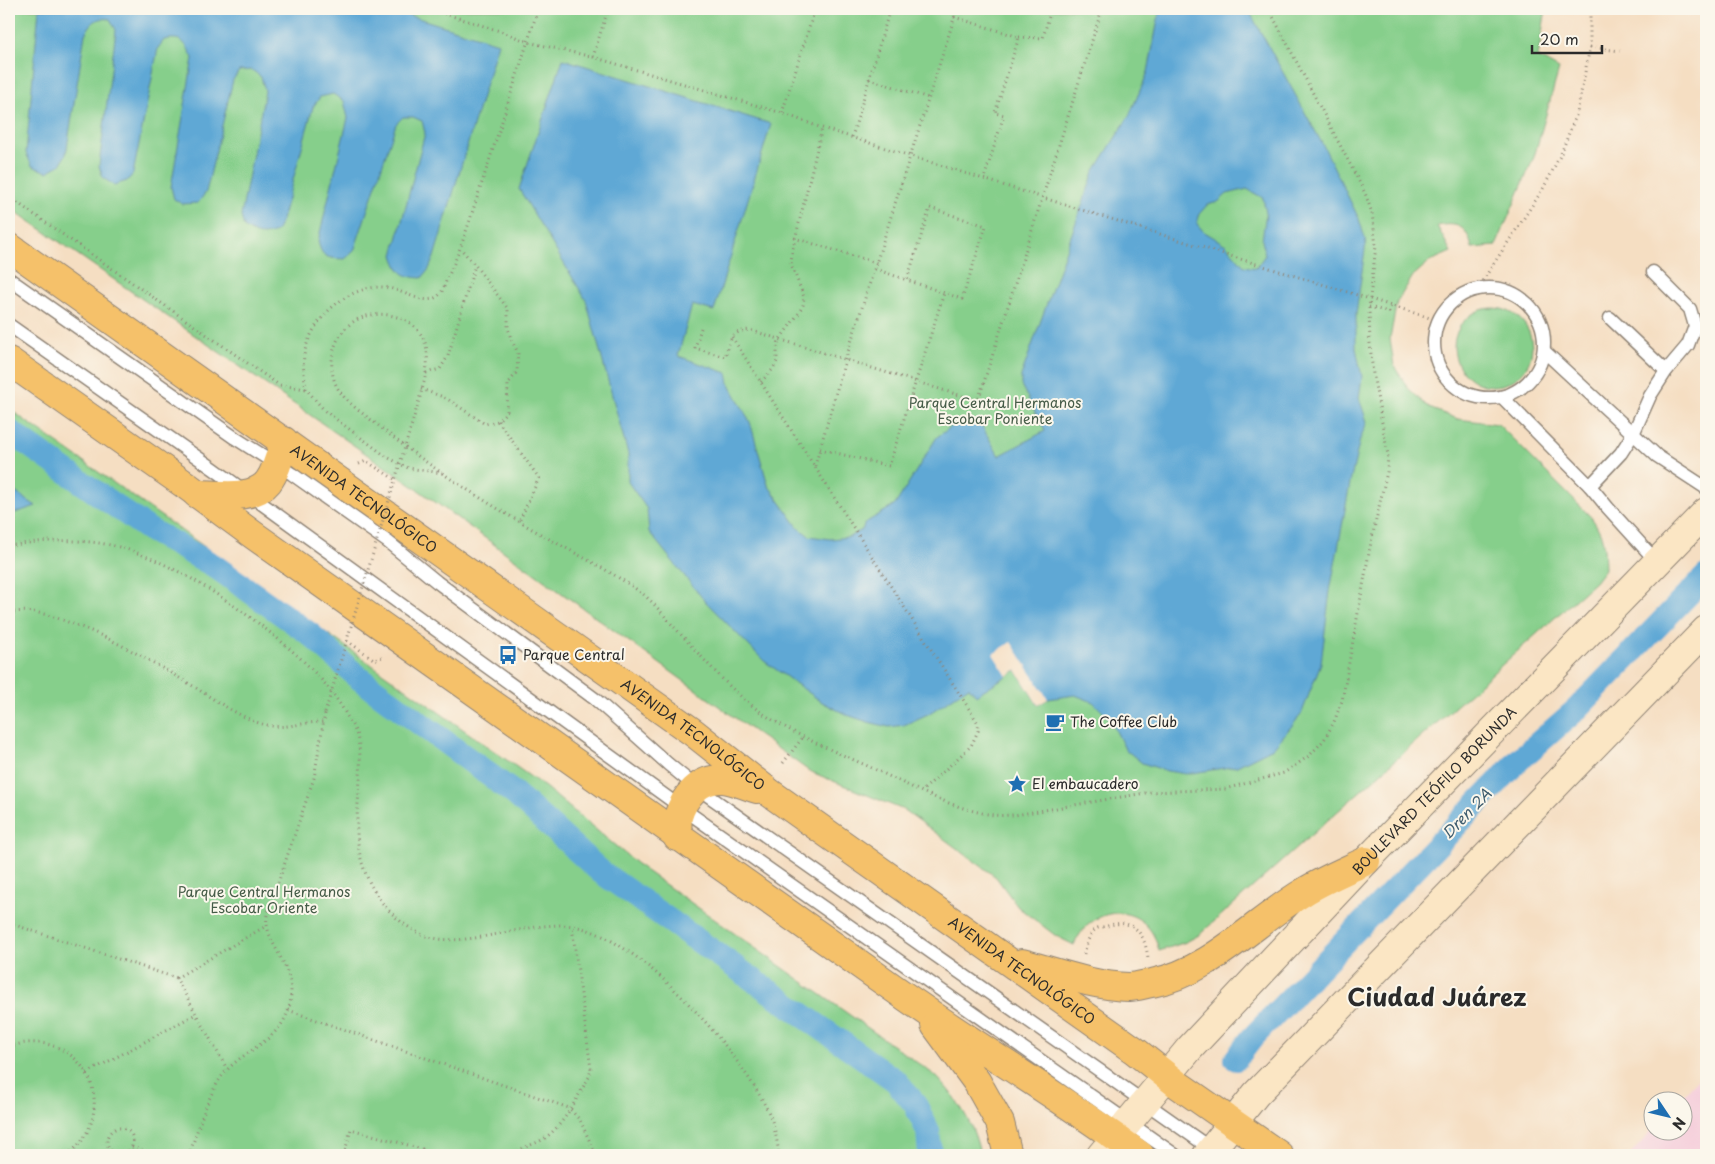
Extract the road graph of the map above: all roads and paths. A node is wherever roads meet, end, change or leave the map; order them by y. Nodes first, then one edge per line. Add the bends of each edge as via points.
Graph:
1 (430, 9) edge
2 (538, 9) edge
3 (608, 9) edge
4 (814, 9) edge
5 (890, 9) edge
6 (958, 9) edge
7 (1052, 9) edge
8 (1102, 9) edge
9 (1269, 9) edge
10 (1590, 9) edge
11 (954, 17) junction
12 (1019, 37) junction
13 (528, 42) junction
14 (1590, 47) junction
15 (1620, 51) dead end
16 (593, 57) junction
17 (870, 80) junction
18 (929, 98) junction
19 (782, 113) junction
20 (822, 128) junction
21 (852, 137) junction
22 (911, 156) junction
23 (984, 178) junction
24 (9, 197) edge
25 (1042, 197) junction
26 (794, 238) junction
27 (9, 247) edge
28 (460, 249) junction
29 (877, 263) junction
30 (475, 265) junction
31 (875, 269) junction
32 (1652, 272) dead end
33 (9, 279) edge
34 (907, 280) junction
35 (1477, 290) junction
36 (944, 293) junction
37 (1391, 305) junction
38 (1369, 307) junction
39 (1610, 318) dead end
40 (1439, 321) junction
41 (9, 325) edge
42 (702, 328) dead end
43 (732, 336) junction
44 (780, 339) junction
45 (1544, 351) junction
46 (845, 360) junction
47 (9, 361) edge
48 (1666, 371) junction
49 (426, 374) junction
50 (761, 382) junction
51 (916, 382) junction
52 (306, 389) junction
53 (422, 390) junction
54 (1502, 397) junction
55 (498, 421) junction
56 (1633, 434) junction
57 (820, 449) junction
58 (280, 454) junction
59 (358, 464) dead end
60 (814, 467) junction
61 (442, 473) junction
62 (396, 480) junction
63 (1590, 486) junction
64 (1706, 488) edge
65 (246, 493) junction
66 (197, 494) junction
67 (1706, 512) edge
68 (519, 522) junction
69 (9, 546) edge
70 (1657, 562) junction
71 (9, 613) edge
72 (347, 641) junction
73 (1700, 641) edge
74 (382, 657) dead end
75 (323, 722) junction
76 (803, 737) junction
77 (783, 763) dead end
78 (922, 791) junction
79 (770, 793) junction
80 (689, 797) junction
81 (678, 837) junction
82 (1366, 861) junction
83 (9, 923) edge
84 (266, 926) junction
85 (572, 926) junction
86 (1083, 957) dead end
87 (1002, 958) junction
88 (1149, 964) dead end
89 (176, 978) junction
90 (288, 1010) junction
91 (924, 1010) junction
92 (196, 1014) junction
93 (9, 1047) edge
94 (227, 1069) junction
95 (87, 1073) junction
96 (1172, 1080) junction
97 (570, 1108) junction
98 (1227, 1119) junction
99 (1126, 1136) edge
100 (132, 1147) junction
101 (1213, 1153) edge
102 (66, 1155) edge
103 (119, 1155) edge
104 (156, 1155) edge
105 (189, 1155) edge
106 (344, 1155) edge
107 (420, 1155) edge
108 (514, 1155) edge
109 (596, 1155) edge
110 (779, 1155) edge
111 (1008, 1155) edge
112 (1175, 1155) edge
113 (1279, 1155) edge

1 - 13 path
2 - 13 path
3 - 16 path
4 - 19 path
5 - 17 path
6 - 11 path
7 - 12 path via 1042,38
8 - 25 path
9 - 38 path via 1365,193 1372,213 1376,246
10 - 14 path
11 - 12 path
11 - 18 path
12 - 23 path via 995,113 1004,115
13 - 16 path
13 - 28 path
14 - 15 path
14 - 35 path via 1577,113 1560,156 1543,189
16 - 19 path
17 - 18 path
17 - 21 path
18 - 22 path
19 - 20 path
20 - 21 path
20 - 26 path
21 - 22 path
22 - 23 path
22 - 29 path
23 - 25 path
24 - 52 path via 278,385
25 - 37 path, bridge
25 - 51 path via 978,401
26 - 29 path
26 - 44 path via 791,264 804,297 803,305
27 - 58 main road, AVENIDA TECNOLÓGICO
28 - 30 path
28 - 52 path via 440,295 421,300 396,288 380,287 359,291 336,302 317,323 306,345 303,368
29 - 31 path
30 - 49 path via 448,356 440,369
30 - 55 path via 508,309 510,339 518,353 517,372 508,384 507,411
31 - 34 path
31 - 46 path
32 - 48 lane via 1690,309 1695,326 1688,345
33 - 58 lane
34 - 36 path
34 - 36 path via 930,208 986,226 962,299
35 - 40 lane via 1461,296 1447,308
35 - 45 lane via 1495,288 1527,302 1544,333
36 - 51 path
37 - 38 path via 1389,312
37 - 40 path, bridge
38 - 78 path via 1373,374 1388,455 1387,472 1342,701 1324,740 1309,756 1284,773 1226,789 1151,792 1015,815 994,815 968,809
39 - 48 lane
40 - 54 lane via 1434,340 1442,373 1468,394
41 - 65 lane
42 - 43 path via 695,348 725,357
43 - 44 path via 740,330 750,330
43 - 50 path
44 - 46 path
44 - 50 path via 777,361
45 - 54 lane via 1530,380
45 - 56 lane
46 - 51 path
46 - 57 path
47 - 66 main road
48 - 56 lane via 1650,396
49 - 53 path
49 - 61 path via 427,348 422,336 409,322 390,314 371,314 352,323 337,341 331,363 337,387 349,401
50 - 60 path
51 - 57 path via 889,466
52 - 61 path via 326,411 387,457 408,468
53 - 55 path via 446,398 484,424
53 - 62 path, bridge
54 - 63 lane
55 - 68 path via 539,478
56 - 63 lane via 1621,453
56 - 64 lane via 1657,456
57 - 60 path
58 - 65 main road via 268,483
58 - 79 main road, AVENIDA TECNOLÓGICO via 694,733
58 - 80 lane via 292,474 388,542 436,582 595,699 668,764
59 - 62 path via 366,461
60 - 78 path via 978,723 971,746
61 - 68 path
62 - 72 path, bridge
63 - 70 lane
65 - 66 main road
65 - 80 lane
66 - 81 main road
67 - 70 main road, BOULEVARD TEÓFILO BORUNDA
68 - 76 path via 644,595 744,700
69 - 85 path via 76,542 123,548 159,561 218,594 277,638 317,674 340,703 356,734 360,763 357,844 362,867 374,893 392,914 419,933 440,939 471,938 528,928
70 - 82 main road, BOULEVARD TEÓFILO BORUNDA
71 - 75 path via 35,612 92,630 256,722 275,727
72 - 74 path via 375,660
72 - 75 path, bridge
73 - 98 main road via 1256,1094
75 - 84 path via 314,778
76 - 77 path
76 - 78 path
79 - 80 main road via 723,779 709,781
79 - 87 main road, AVENIDA TECNOLÓGICO
80 - 81 main road via 678,819
80 - 99 lane
80 - 99 lane
81 - 91 main road
82 - 87 main road via 1304,892 1189,972 1160,981 1131,987 1113,985
82 - 96 main road, BOULEVARD TEÓFILO BORUNDA via 1195,1043
83 - 89 path
84 - 89 path
84 - 90 path via 288,972 292,992
85 - 97 path via 591,1069
85 - 110 path via 621,946 650,968 716,1033 767,1108 777,1137
86 - 88 path via 1088,940 1096,929 1117,922 1134,927 1142,935
87 - 96 main road, AVENIDA TECNOLÓGICO
89 - 92 path
90 - 94 path via 279,1028
90 - 97 path
91 - 99 main road
91 - 111 main road via 977,1082 1000,1122
92 - 94 path
92 - 95 path
93 - 95 path via 40,1042 59,1047 75,1058
94 - 105 path via 211,1093
95 - 102 path via 94,1093 94,1115 87,1135 73,1152
96 - 98 main road, AVENIDA TECNOLÓGICO
96 - 99 main road, BOULEVARD TEÓFILO BORUNDA
97 - 108 path via 556,1128
97 - 109 path via 580,1120
98 - 101 main road
98 - 113 main road, AVENIDA TECNOLÓGICO
99 - 101 lane
99 - 112 lane
100 - 103 path
100 - 103 path via 131,1134 124,1129 114,1129 106,1144 110,1151
100 - 104 path
106 - 107 path via 351,1129 422,1149

